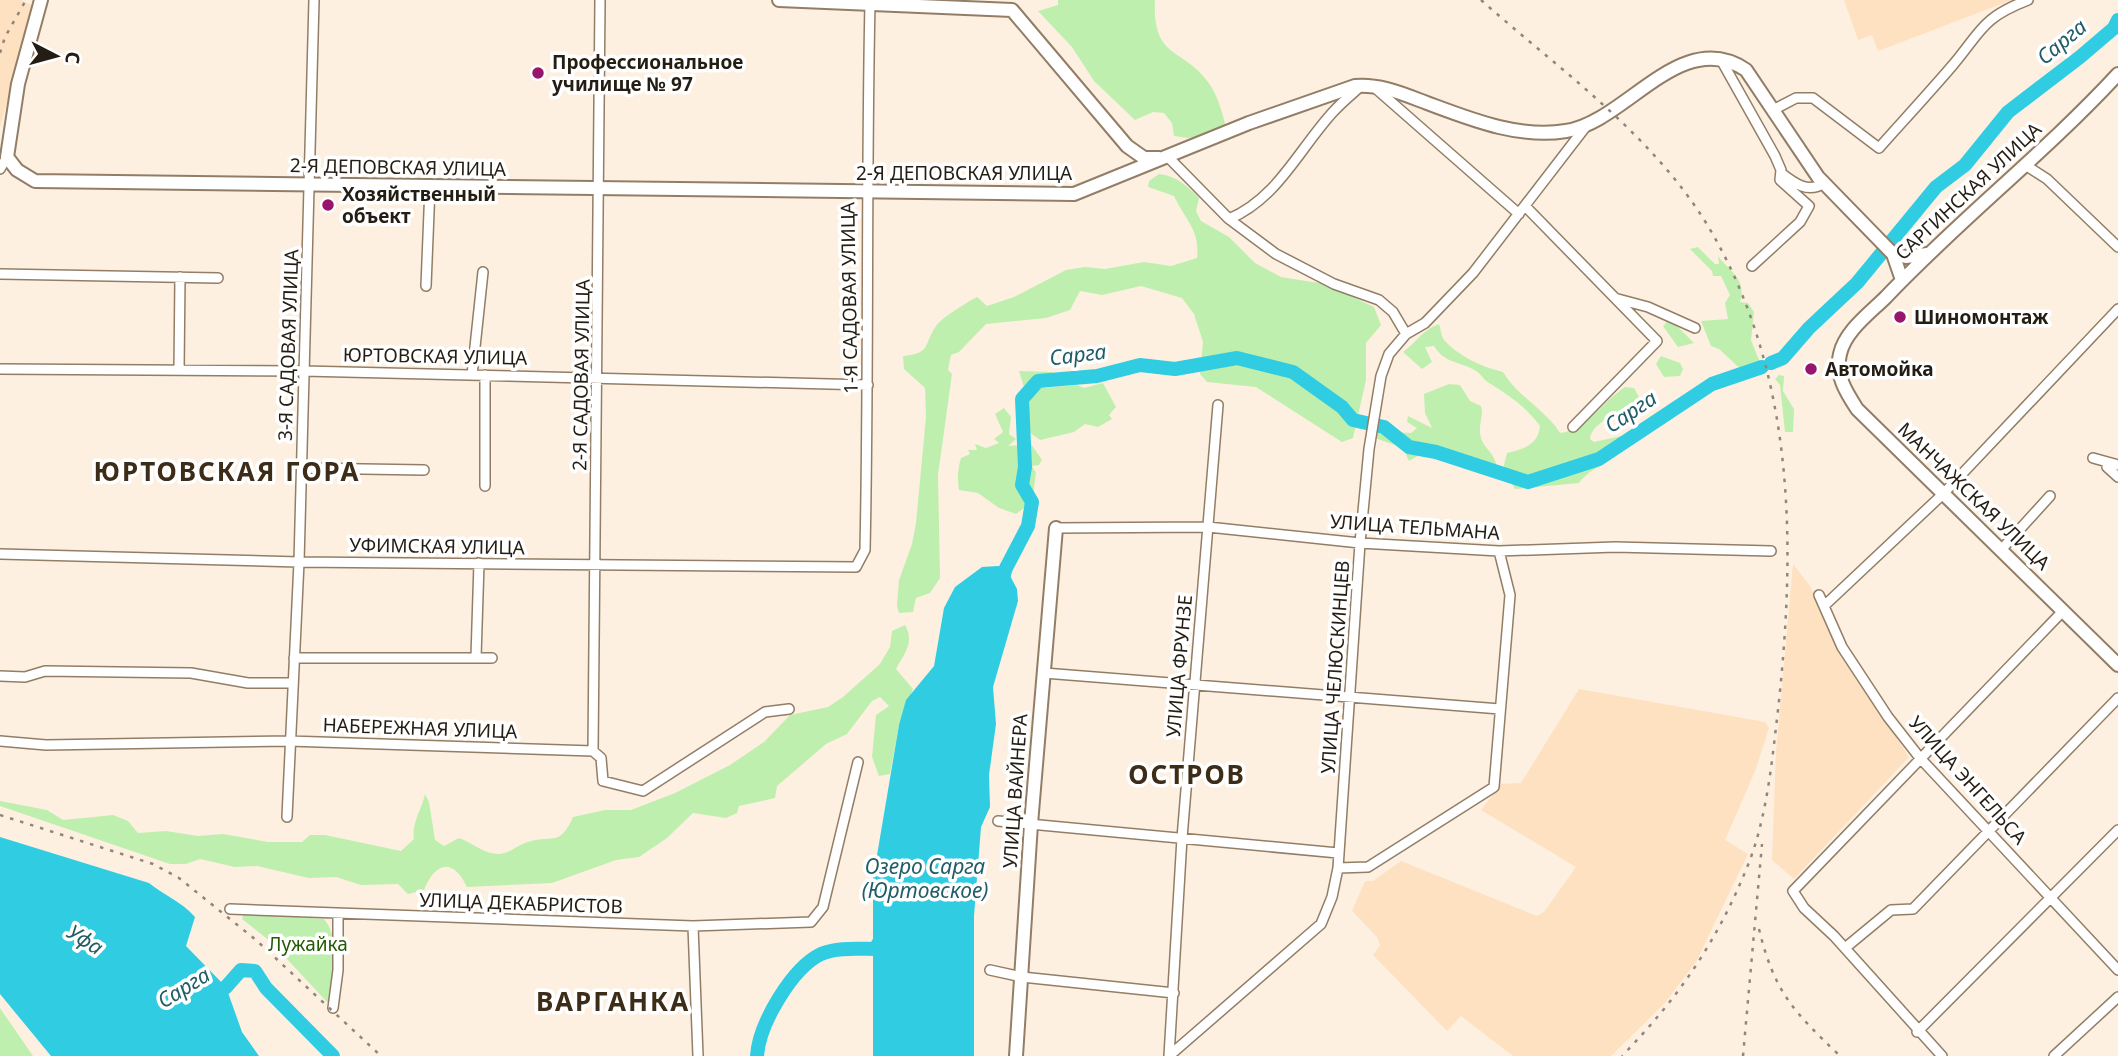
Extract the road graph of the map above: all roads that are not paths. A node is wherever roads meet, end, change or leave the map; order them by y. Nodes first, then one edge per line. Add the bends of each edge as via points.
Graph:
1 (41, 0) edge
2 (314, 0) edge
3 (600, 0) edge
4 (779, 0) edge
5 (2028, 0) edge
6 (870, 3) junction
7 (1720, 58) junction
8 (2118, 74) edge
9 (1366, 85) junction
10 (1773, 110) junction
11 (1587, 125) junction
12 (7, 157) junction
13 (1169, 158) junction
14 (2025, 165) junction
15 (0, 169) edge
16 (1781, 173) junction
17 (1824, 183) junction
18 (310, 185) junction
19 (430, 187) junction
20 (600, 189) junction
21 (865, 193) junction
22 (1522, 210) junction
23 (1228, 219) junction
24 (2118, 247) edge
25 (1894, 254) junction
26 (1930, 254) junction
27 (1752, 266) dead end
28 (483, 272) dead end
29 (0, 274) edge
30 (180, 277) junction
31 (219, 278) dead end
32 (1902, 280) junction
33 (426, 286) dead end
34 (1616, 299) junction
35 (2118, 309) edge
36 (1695, 328) dead end
37 (1406, 334) junction
38 (1846, 338) joint
39 (0, 369) edge
40 (180, 370) junction
41 (304, 371) junction
42 (472, 375) junction
43 (485, 375) junction
44 (598, 378) junction
45 (868, 385) junction
46 (1218, 405) dead end
47 (1573, 427) dead end
48 (2093, 458) dead end
49 (2118, 465) edge
50 (2107, 467) dead end
51 (302, 468) junction
52 (424, 470) dead end
53 (2118, 477) edge
54 (485, 486) dead end
55 (1942, 494) junction
56 (2050, 496) dead end
57 (1208, 527) junction
58 (1056, 528) joint
59 (1360, 543) junction
60 (865, 550) joint
61 (2001, 550) junction
62 (1499, 551) junction
63 (1771, 551) dead end
64 (0, 554) edge
65 (299, 562) junction
66 (478, 563) junction
67 (596, 564) junction
68 (1819, 595) dead end
69 (1824, 606) junction
70 (2063, 611) junction
71 (476, 657) junction
72 (294, 658) junction
73 (492, 658) dead end
74 (2118, 665) edge
75 (1044, 673) junction
76 (0, 676) edge
77 (292, 683) junction
78 (1195, 685) junction
79 (1348, 697) junction
80 (2118, 698) edge
81 (789, 709) dead end
82 (1500, 709) junction
83 (0, 741) edge
84 (289, 741) junction
85 (593, 751) junction
86 (1920, 758) junction
87 (858, 762) dead end
88 (286, 817) dead end
89 (998, 821) dead end
90 (1031, 824) junction
91 (1988, 830) junction
92 (2118, 830) edge
93 (1182, 838) junction
94 (1338, 853) junction
95 (1338, 868) junction
96 (2052, 899) junction
97 (230, 909) dead end
98 (338, 914) junction
99 (693, 926) junction
100 (1845, 948) junction
101 (990, 970) dead end
102 (2118, 970) edge
103 (1023, 977) junction
104 (1174, 993) junction
105 (2118, 997) edge
106 (333, 1009) dead end
107 (1917, 1032) junction
108 (698, 1056) edge
109 (1016, 1056) edge
110 (1169, 1056) edge
111 (1942, 1056) edge
112 (2054, 1056) edge

1 - 12 street via 18,84
2 - 18 street, 3-Я САДОВАЯ УЛИЦА
3 - 20 street, 2-Я САДОВАЯ УЛИЦА
4 - 6 street
5 - 10 street via 2002,10 1972,36 1954,64 1879,148 1813,98 1796,98
6 - 13 street via 1012,10 1127,146 1144,158
6 - 21 street, 1-Я САДОВАЯ УЛИЦА
7 - 10 street via 1746,70
7 - 11 street via 1690,62 1670,72
7 - 16 street
8 - 14 street, САРГИНСКАЯ УЛИЦА
9 - 11 street via 1492,126 1544,132
9 - 13 street, 2-Я ДЕПОВСКАЯ УЛИЦА via 1249,123
9 - 22 street
9 - 23 street via 1333,112 1283,178 1249,211
10 - 17 street
11 - 22 street, УЛИЦА ЧЕЛЮСКИНЦЕВ
12 - 15 street
12 - 18 street, 2-Я ДЕПОВСКАЯ УЛИЦА via 35,181
13 - 21 street, 2-Я ДЕПОВСКАЯ УЛИЦА via 1074,194
13 - 23 street
14 - 24 street via 2047,179
14 - 26 street, САРГИНСКАЯ УЛИЦА
16 - 17 street via 1803,187 1817,188
16 - 27 street via 1780,180 1809,206 1800,222
17 - 25 street
18 - 19 street, 2-Я ДЕПОВСКАЯ УЛИЦА
18 - 41 street, 3-Я САДОВАЯ УЛИЦА
19 - 20 street, 2-Я ДЕПОВСКАЯ УЛИЦА
19 - 33 street
20 - 21 street, 2-Я ДЕПОВСКАЯ УЛИЦА
20 - 44 street, 2-Я САДОВАЯ УЛИЦА
21 - 45 street, 1-Я САДОВАЯ УЛИЦА
22 - 34 street
22 - 37 street, УЛИЦА ЧЕЛЮСКИНЦЕВ via 1473,273 1425,323
23 - 37 street via 1276,254 1334,285 1379,300
25 - 26 street
25 - 32 street
26 - 32 street, САРГИНСКАЯ УЛИЦА
28 - 42 street
29 - 30 street
30 - 31 street
30 - 40 street
32 - 38 street, САРГИНСКАЯ УЛИЦА
34 - 36 street via 1648,307
34 - 47 street via 1657,341
35 - 55 street
37 - 59 street, УЛИЦА ЧЕЛЮСКИНЦЕВ via 1389,354 1381,376
38 - 55 street, МАНЧАЖСКАЯ УЛИЦА via 1839,355 1844,390 1857,409
39 - 40 street, ЮРТОВСКАЯ УЛИЦА
40 - 41 street, ЮРТОВСКАЯ УЛИЦА
41 - 42 street, ЮРТОВСКАЯ УЛИЦА
41 - 51 street, 3-Я САДОВАЯ УЛИЦА
42 - 43 street, ЮРТОВСКАЯ УЛИЦА
43 - 44 street, ЮРТОВСКАЯ УЛИЦА
43 - 54 street
44 - 45 street, ЮРТОВСКАЯ УЛИЦА
44 - 67 street, 2-Я САДОВАЯ УЛИЦА
45 - 60 street, 1-Я САДОВАЯ УЛИЦА
46 - 57 street, УЛИЦА ФРУНЗЕ
48 - 49 street
50 - 53 street
51 - 52 street
51 - 65 street, 3-Я САДОВАЯ УЛИЦА
55 - 61 street, МАНЧАЖСКАЯ УЛИЦА
55 - 69 street
56 - 61 street
57 - 58 street, УЛИЦА ТЕЛЬМАНА
57 - 59 street, УЛИЦА ТЕЛЬМАНА
57 - 78 street, УЛИЦА ФРУНЗЕ
58 - 75 street, УЛИЦА ВАЙНЕРА
59 - 62 street, УЛИЦА ТЕЛЬМАНА
59 - 79 street, УЛИЦА ЧЕЛЮСКИНЦЕВ
60 - 67 street, УФИМСКАЯ УЛИЦА via 856,567
61 - 70 street, МАНЧАЖСКАЯ УЛИЦА
62 - 63 street, УЛИЦА ТЕЛЬМАНА via 1615,547
62 - 82 street via 1510,595
64 - 65 street, УФИМСКАЯ УЛИЦА
65 - 66 street, УФИМСКАЯ УЛИЦА
65 - 72 street, 3-Я САДОВАЯ УЛИЦА
66 - 67 street, УФИМСКАЯ УЛИЦА
66 - 71 street
67 - 85 street, 2-Я САДОВАЯ УЛИЦА
68 - 69 street, УЛИЦА ЭНГЕЛЬСА
69 - 86 street, УЛИЦА ЭНГЕЛЬСА via 1842,647
70 - 74 street, МАНЧАЖСКАЯ УЛИЦА
70 - 86 street
71 - 72 street
71 - 73 street
72 - 77 street, 3-Я САДОВАЯ УЛИЦА
75 - 78 street
75 - 90 street, УЛИЦА ВАЙНЕРА
76 - 77 street via 25,677 45,671 191,673 248,683
77 - 84 street, 3-Я САДОВАЯ УЛИЦА
78 - 79 street
78 - 93 street, УЛИЦА ФРУНЗЕ
79 - 82 street
79 - 94 street, УЛИЦА ЧЕЛЮСКИНЦЕВ
80 - 91 street
81 - 85 street via 765,712 643,791 603,781 601,758
82 - 95 street via 1494,787 1368,867
83 - 84 street, НАБЕРЕЖНАЯ УЛИЦА via 46,745
84 - 85 street, НАБЕРЕЖНАЯ УЛИЦА
84 - 88 street, 3-Я САДОВАЯ УЛИЦА
86 - 91 street, УЛИЦА ЭНГЕЛЬСА
86 - 100 street via 1793,891
87 - 99 street, УЛИЦА ДЕКАБРИСТОВ via 823,908 811,922
89 - 90 street
90 - 93 street
90 - 103 street, УЛИЦА ВАЙНЕРА
91 - 96 street, УЛИЦА ЭНГЕЛЬСА
91 - 100 street via 1913,909 1891,910
92 - 96 street
93 - 94 street
93 - 104 street, УЛИЦА ФРУНЗЕ
94 - 95 street, УЛИЦА ЧЕЛЮСКИНЦЕВ
95 - 110 street, УЛИЦА ЧЕЛЮСКИНЦЕВ via 1321,924
96 - 102 street, УЛИЦА ЭНГЕЛЬСА
96 - 107 street
97 - 98 street, УЛИЦА ДЕКАБРИСТОВ
98 - 99 street, УЛИЦА ДЕКАБРИСТОВ
98 - 106 street
99 - 108 street
100 - 107 street
101 - 103 street
103 - 104 street
103 - 109 street, УЛИЦА ВАЙНЕРА
104 - 110 street, УЛИЦА ФРУНЗЕ
105 - 112 street
107 - 111 street

